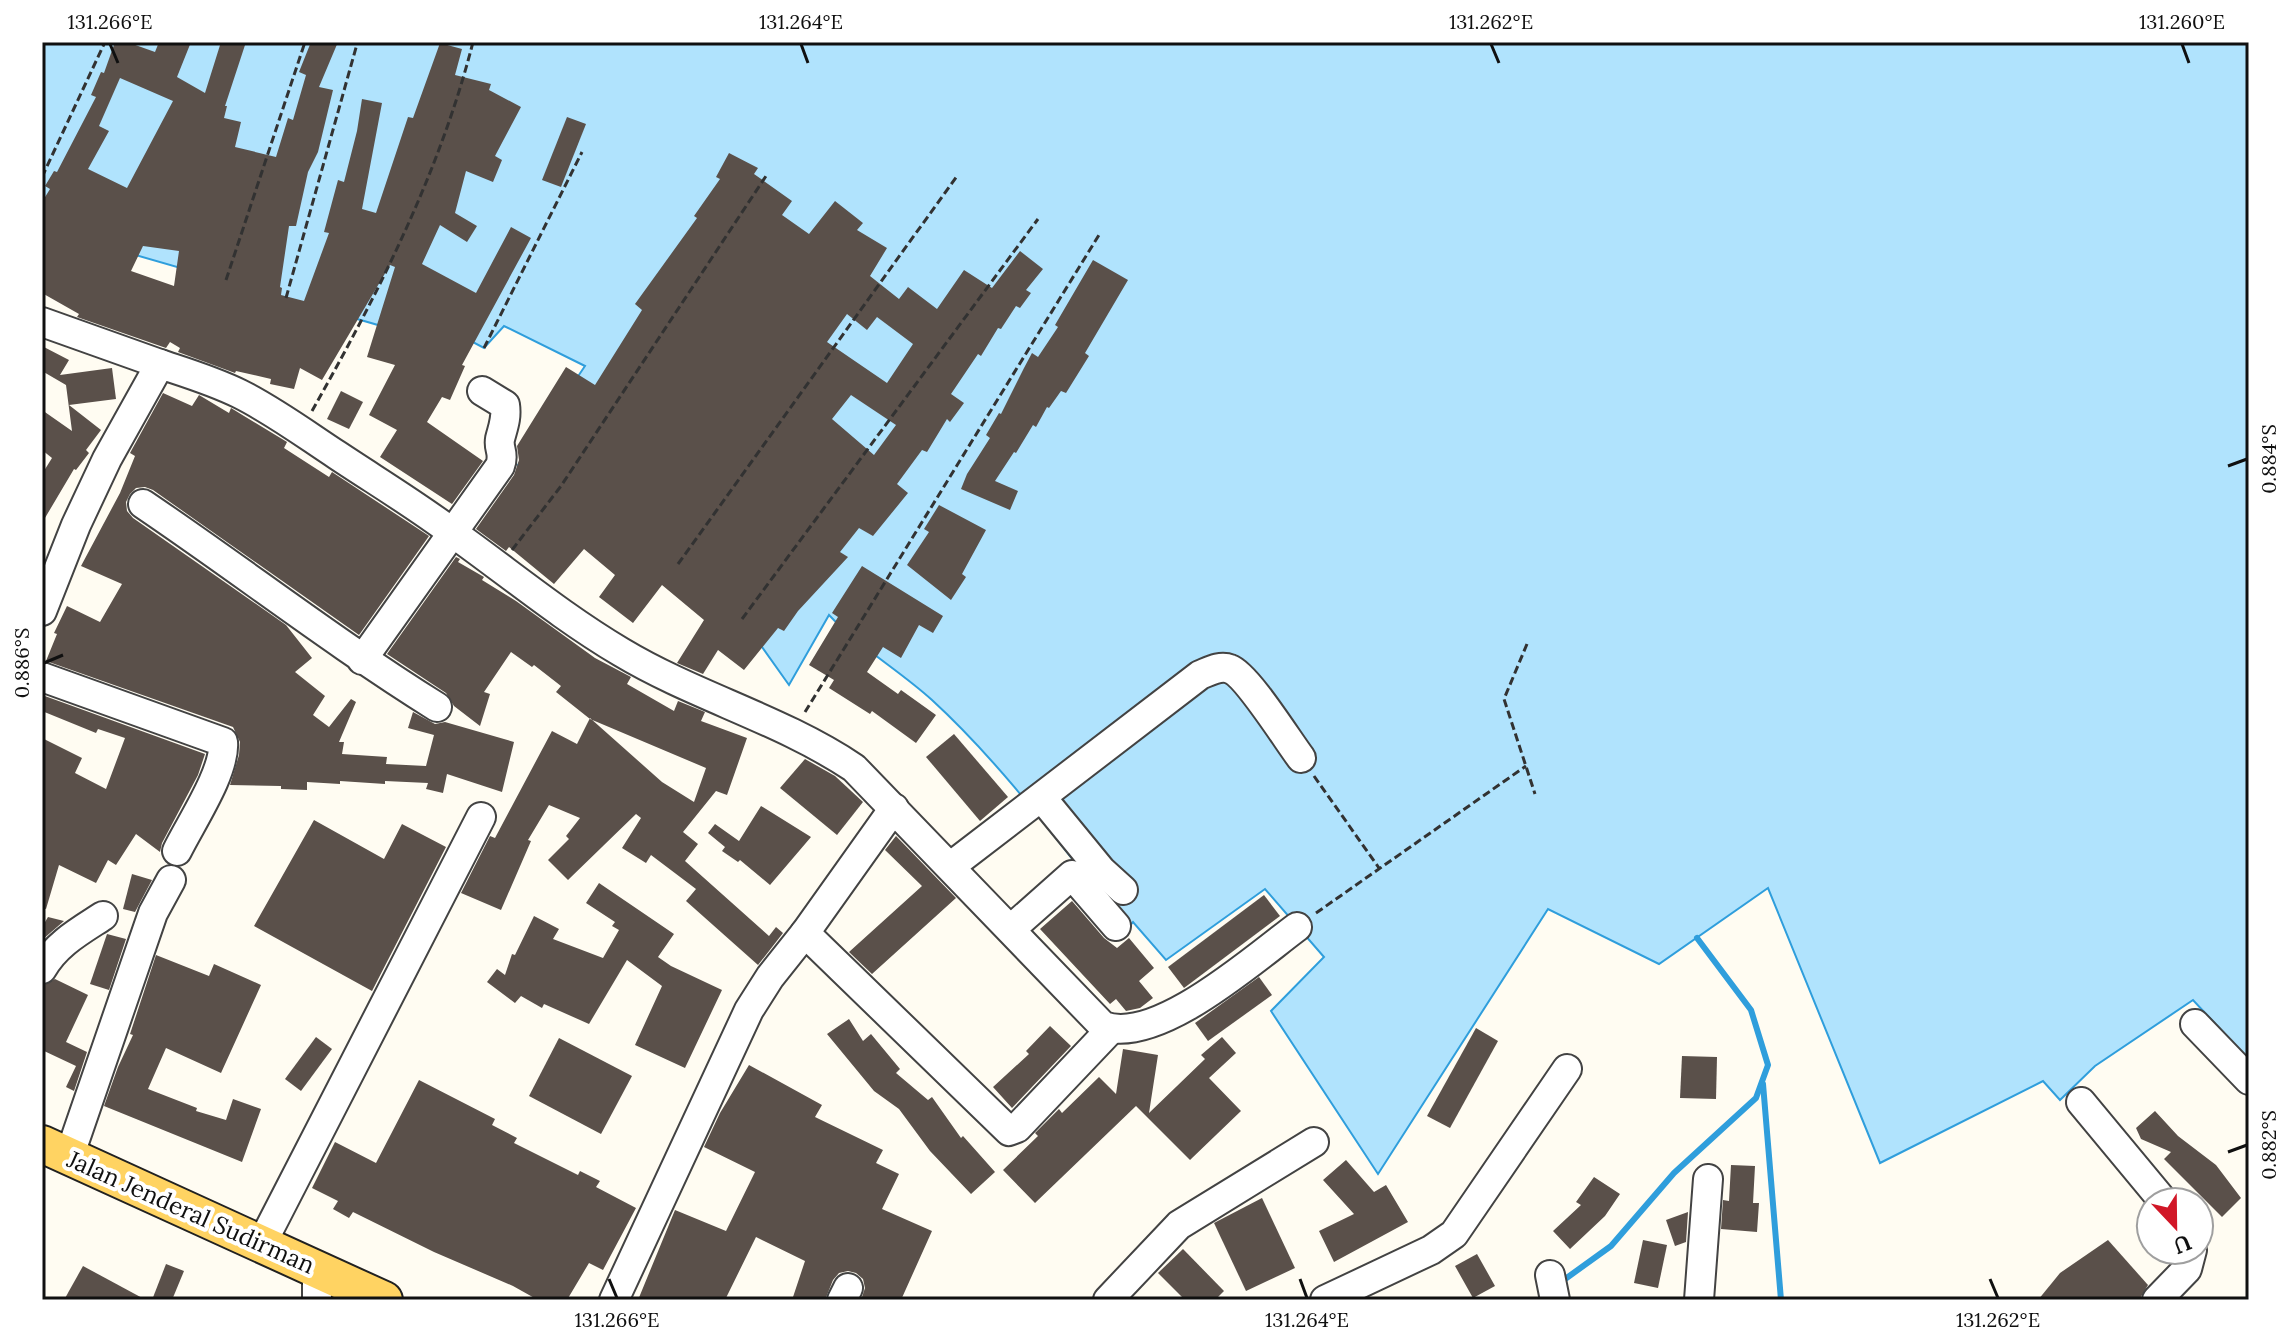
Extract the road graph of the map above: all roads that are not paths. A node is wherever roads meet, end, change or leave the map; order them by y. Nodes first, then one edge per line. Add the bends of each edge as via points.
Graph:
1 (42, 322) edge
2 (160, 364) junction
3 (482, 391) dead end
4 (143, 504) dead end
5 (452, 531) junction
6 (42, 611) edge
7 (362, 660) junction
8 (42, 677) edge
9 (437, 707) dead end
10 (1301, 758) road end
11 (1042, 798) junction
12 (894, 808) junction
13 (481, 817) dead end
14 (177, 851) dead end
15 (951, 866) junction
16 (171, 880) dead end
17 (1123, 890) dead end
18 (103, 916) dead end
19 (1116, 926) dead end
20 (1297, 927) road end
21 (1011, 929) junction
22 (805, 933) junction
23 (42, 969) edge
24 (2195, 1024) dead end
25 (1111, 1029) junction
26 (1567, 1069) dead end
27 (2249, 1080) edge
28 (2081, 1102) dead end
29 (1314, 1142) dead end
30 (56, 1151) edge
31 (1708, 1179) dead end
32 (2151, 1186) edge
33 (261, 1245) junction
34 (2188, 1266) edge
35 (317, 1285) edge
36 (384, 1300) edge
37 (614, 1300) edge
38 (1108, 1300) edge
39 (1325, 1300) edge
40 (1699, 1300) edge
41 (2157, 1300) edge

1 - 2 street
2 - 5 street via 241,394
2 - 6 street via 107,459
3 - 5 street via 505,405 502,459
4 - 7 street
5 - 7 street
5 - 12 street via 621,653 826,749
7 - 9 street
8 - 14 street via 223,742 212,781
10 - 11 street via 1246,683 1232,669 1219,667 1200,675
11 - 15 street
11 - 17 street
12 - 15 street
12 - 22 street
13 - 33 street
15 - 21 street
16 - 30 street
18 - 23 street via 51,953
19 - 21 street via 1072,875
20 - 25 street via 1195,1003 1147,1025
21 - 25 street via 1097,1021
22 - 25 street via 1009,1131
22 - 37 street via 749,1010
24 - 27 street
26 - 39 street via 1454,1234
28 - 32 street
29 - 38 street via 1179,1225
30 - 33 main road, Jalan Jenderal Sudirman
31 - 40 street
33 - 35 main road, Jalan Jenderal Sudirman
34 - 41 street
35 - 36 main road, Jalan Jenderal Sudirman

